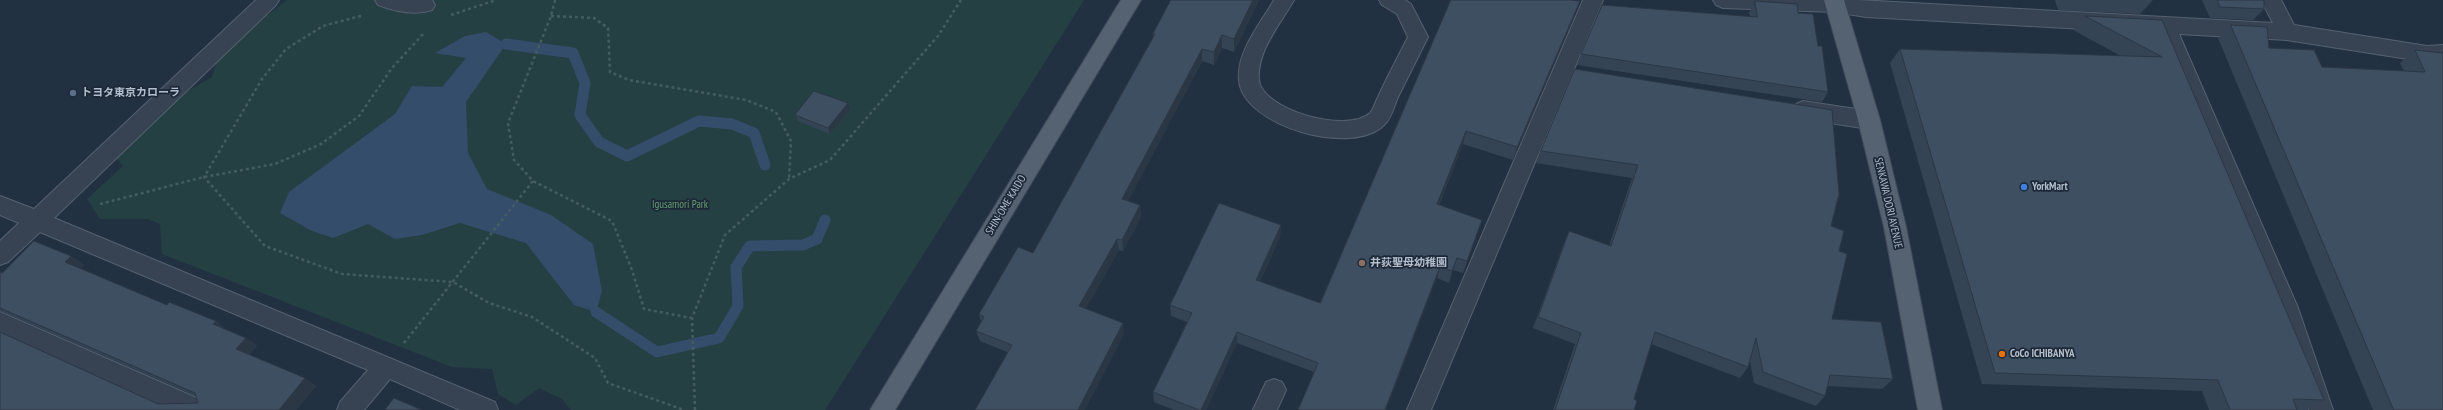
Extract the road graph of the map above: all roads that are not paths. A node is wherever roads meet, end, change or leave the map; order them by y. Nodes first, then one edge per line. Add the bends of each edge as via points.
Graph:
1 (269, 0) edge
2 (385, 0) edge
3 (1131, 0) edge
4 (1284, 0) edge
5 (1389, 0) edge
6 (1594, 0) edge
7 (1723, 0) edge
8 (2271, 0) edge
9 (1834, 2) edge
10 (425, 5) dead end
11 (2165, 26) junction
12 (2287, 32) junction
13 (2443, 52) edge
14 (1783, 106) edge
15 (1869, 120) junction
16 (0, 205) edge
17 (36, 220) junction
18 (0, 255) edge
19 (0, 322) edge
20 (386, 366) junction
21 (197, 410) edge
22 (350, 410) edge
23 (486, 410) edge
24 (882, 410) edge
25 (1419, 410) edge
26 (1930, 410) edge
27 (2321, 410) edge

1 - 17 street
2 - 10 street
3 - 24 main road, SHIN-OME KAIDO
4 - 5 street via 1250,62 1249,82 1255,97 1270,109 1312,125 1342,132 1360,130 1377,119 1418,37 1404,10
6 - 25 street via 1572,74
7 - 9 street
8 - 12 street
9 - 11 street via 1866,9
9 - 15 main road, SENKAWA DORI AVENUE
11 - 12 street
11 - 27 street via 2286,308
12 - 13 street via 2427,54
14 - 15 street
15 - 26 main road, SENKAWA DORI AVENUE via 1895,227
16 - 17 street
17 - 18 street
17 - 20 street
19 - 21 street
20 - 22 street
20 - 23 street

